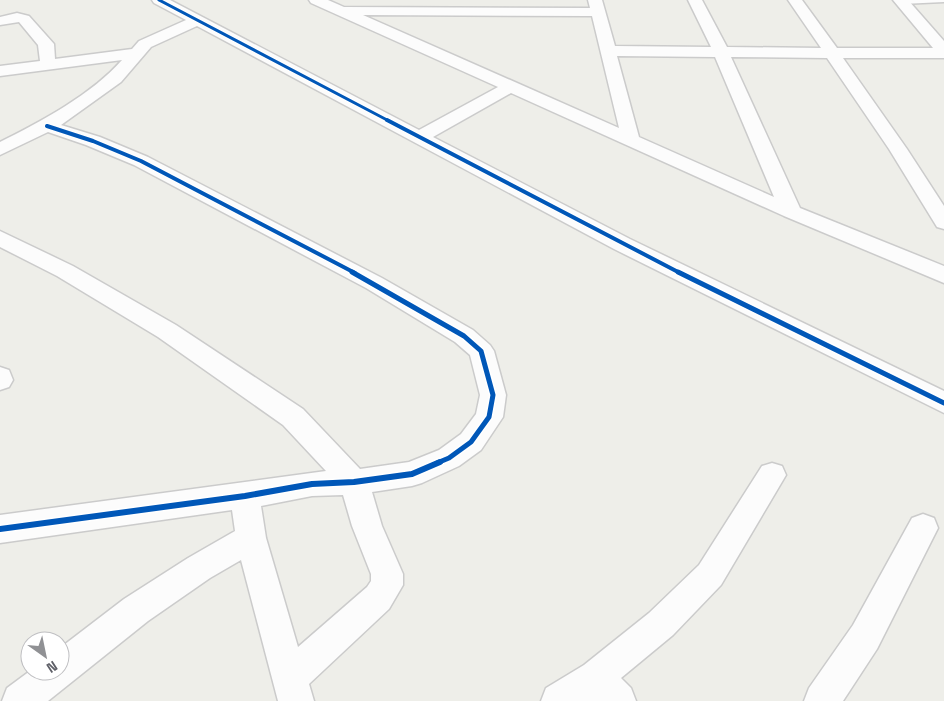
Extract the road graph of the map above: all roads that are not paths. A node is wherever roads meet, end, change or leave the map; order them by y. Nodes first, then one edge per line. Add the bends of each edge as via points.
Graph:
1 (159, 0) edge
2 (316, 0) edge
3 (696, 0) edge
4 (795, 0) edge
5 (944, 0) edge
6 (901, 1) edge
7 (597, 6) edge
8 (340, 11) junction
9 (198, 20) junction
10 (0, 21) edge
11 (608, 51) junction
12 (721, 52) junction
13 (944, 52) edge
14 (138, 53) junction
15 (832, 53) junction
16 (48, 65) junction
17 (0, 71) edge
18 (510, 87) junction
19 (47, 126) junction
20 (419, 137) junction
21 (631, 140) junction
22 (0, 149) edge
23 (791, 212) junction
24 (944, 222) edge
25 (0, 238) edge
26 (944, 275) edge
27 (944, 403) edge
28 (772, 475) dead end
29 (354, 482) junction
30 (245, 496) junction
31 (923, 528) dead end
32 (0, 529) edge
33 (251, 538) junction
34 (70, 661) edge
35 (45, 681) edge
36 (293, 689) edge
37 (607, 689) edge
38 (20, 701) edge
39 (558, 701) edge
40 (822, 701) edge

1 - 9 street
2 - 8 street
3 - 12 street
4 - 15 street
5 - 6 lane
6 - 13 street
7 - 8 street
7 - 11 street
8 - 18 street
9 - 14 street via 155,38
9 - 20 street
10 - 16 street via 17,17 24,19 46,44
11 - 12 street
11 - 21 street
12 - 15 street
12 - 23 street
13 - 15 street
14 - 16 street
14 - 19 street via 115,78
15 - 24 street
16 - 17 street
18 - 20 street
18 - 21 street
19 - 22 street
19 - 29 street via 140,161 273,229 464,336 481,351 493,395 489,417 471,442 449,458 412,474
20 - 27 street via 638,252
21 - 23 street
23 - 26 street
25 - 29 street via 65,271 167,331 293,417
28 - 37 street via 710,575 661,624
29 - 30 street via 312,484
29 - 36 street via 367,526 387,574 387,585
30 - 32 street
30 - 33 street
31 - 40 street via 865,637
33 - 34 street via 198,568 136,610
33 - 36 street
35 - 38 street
37 - 39 street

